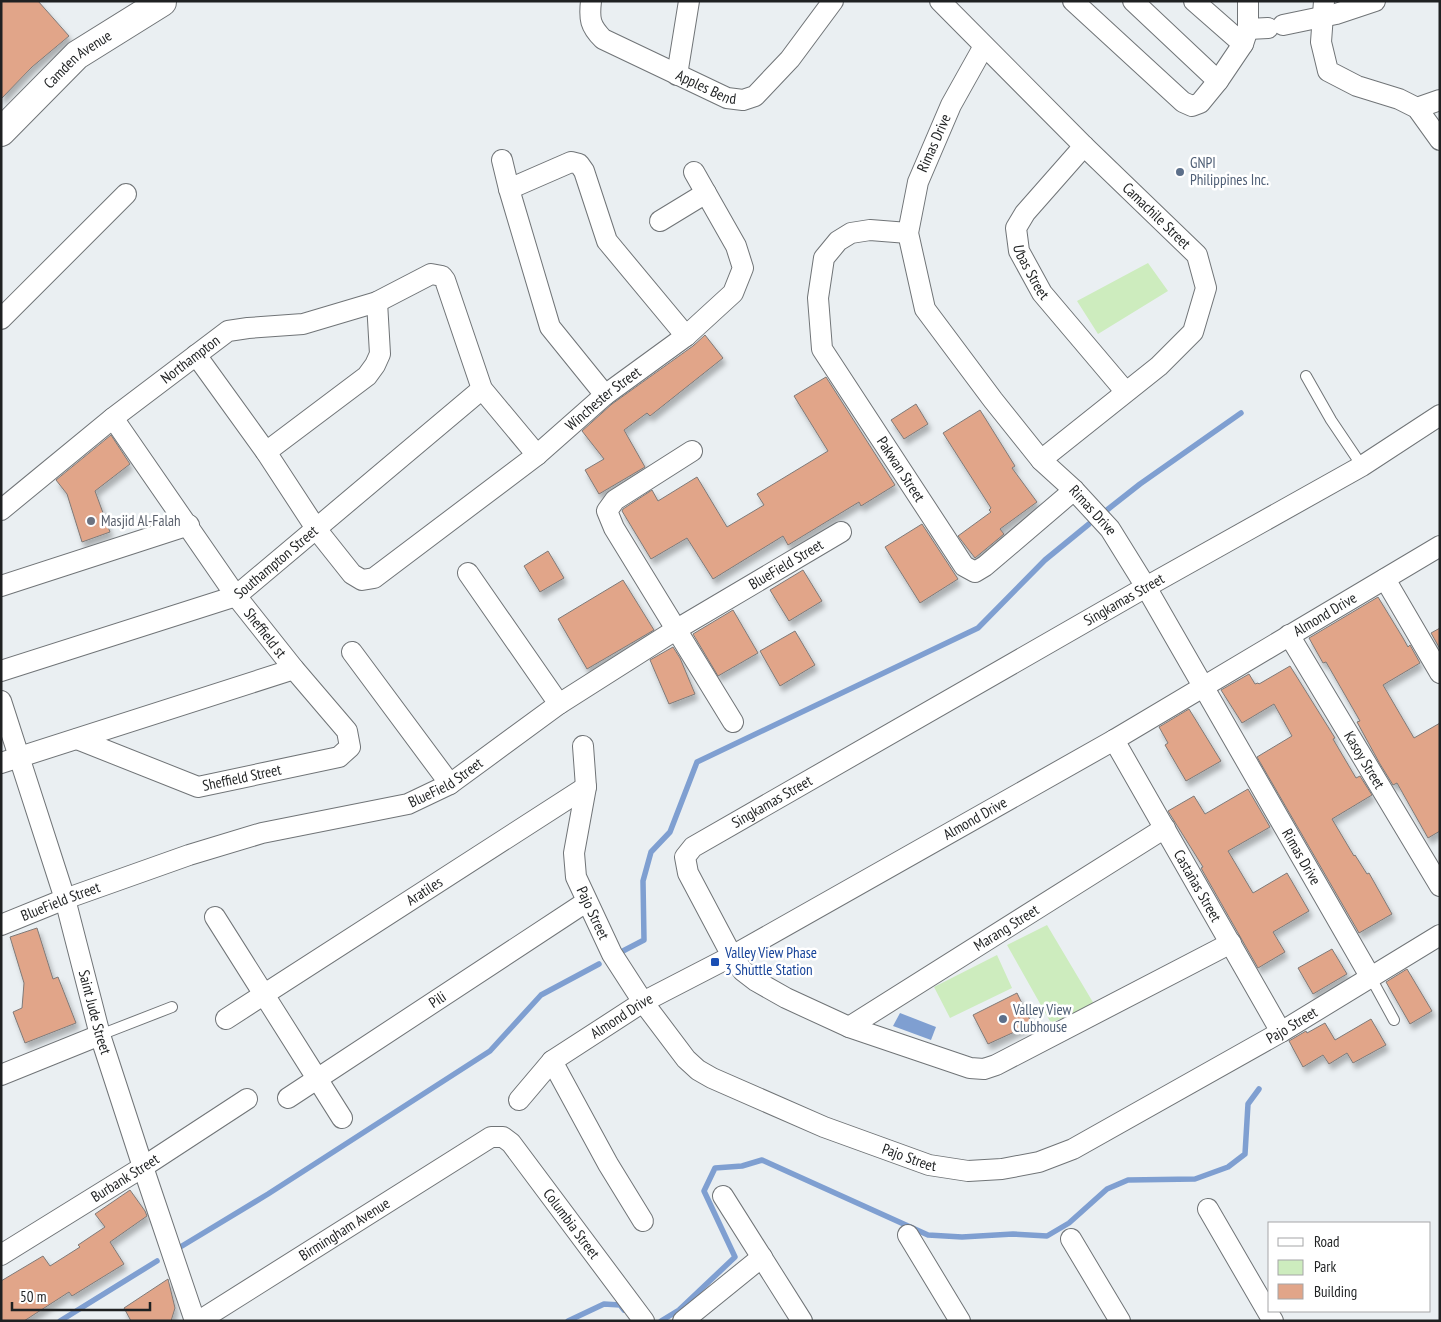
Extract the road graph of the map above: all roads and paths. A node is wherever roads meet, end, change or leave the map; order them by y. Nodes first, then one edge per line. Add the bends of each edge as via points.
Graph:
1 (689, 1) edge
2 (832, 1) edge
3 (940, 1) edge
4 (1073, 1) edge
5 (1132, 1) edge
6 (1194, 1) edge
7 (1248, 1) edge
8 (1375, 1) edge
9 (163, 2) edge
10 (590, 8) edge
11 (1324, 9) edge
12 (1260, 31) junction
13 (984, 46) junction
14 (677, 75) junction
15 (1218, 81) junction
16 (1440, 100) edge
17 (1417, 108) junction
18 (1, 132) edge
19 (1440, 140) edge
20 (1084, 146) junction
21 (502, 160) dead end
22 (694, 172) dead end
23 (508, 189) junction
24 (706, 193) junction
25 (126, 194) dead end
26 (660, 221) dead end
27 (908, 234) junction
28 (377, 302) junction
29 (1, 319) edge
30 (686, 336) junction
31 (196, 355) junction
32 (1306, 376) dead end
33 (482, 389) junction
34 (1125, 391) junction
35 (605, 395) junction
36 (1440, 415) edge
37 (113, 418) junction
38 (692, 451) dead end
39 (266, 452) junction
40 (537, 455) junction
41 (1041, 460) junction
42 (1362, 466) junction
43 (1074, 490) junction
44 (1, 510) edge
45 (189, 526) junction
46 (317, 530) junction
47 (841, 532) dead end
48 (1440, 546) edge
49 (468, 573) dead end
50 (1385, 579) junction
51 (1, 586) edge
52 (1146, 587) junction
53 (236, 596) junction
54 (677, 629) junction
55 (1289, 635) junction
56 (352, 652) dead end
57 (294, 670) junction
58 (1, 671) edge
59 (1440, 673) edge
60 (1203, 687) junction
61 (1, 701) edge
62 (559, 704) junction
63 (733, 722) dead end
64 (77, 739) junction
65 (1114, 740) junction
66 (583, 746) dead end
67 (350, 747) joint
68 (10, 760) edge
69 (450, 784) junction
70 (586, 787) junction
71 (1165, 828) junction
72 (1440, 886) edge
73 (65, 899) junction
74 (586, 902) junction
75 (215, 917) dead end
76 (1, 925) edge
77 (1440, 935) edge
78 (1231, 943) junction
79 (732, 956) junction
80 (1371, 978) junction
81 (264, 995) junction
82 (643, 1002) junction
83 (172, 1007) dead end
84 (226, 1019) dead end
85 (1394, 1020) dead end
86 (849, 1027) junction
87 (1281, 1032) junction
88 (100, 1035) junction
89 (552, 1061) junction
90 (1, 1076) edge
91 (317, 1080) junction
92 (288, 1098) dead end
93 (247, 1099) dead end
94 (519, 1100) dead end
95 (342, 1118) dead end
96 (490, 1138) joint
97 (143, 1167) junction
98 (723, 1196) dead end
99 (1208, 1209) dead end
100 (643, 1221) dead end
101 (908, 1235) dead end
102 (1070, 1239) dead end
103 (1, 1255) edge
104 (762, 1257) junction
105 (195, 1321) edge
106 (200, 1321) edge
107 (644, 1321) edge
108 (682, 1321) edge
109 (802, 1321) edge
110 (960, 1321) edge
111 (1120, 1321) edge
112 (1273, 1321) edge

1 - 14 street
2 - 14 street, Apples Bend via 790,59 755,96 743,100 727,98
3 - 13 street, Camachile Street
4 - 15 street via 1183,102 1192,106 1200,103
5 - 15 street
6 - 12 street
7 - 12 street
8 - 11 street
9 - 18 street, Camden Avenue via 77,55
10 - 14 street, Apples Bend via 592,26 604,39
11 - 12 street
11 - 17 street via 1321,42 1328,71 1357,86
12 - 15 street
13 - 20 street, Camachile Street
13 - 27 street, Rimas Drive via 951,105 918,182
16 - 17 street
17 - 19 street
20 - 34 street, Ubas Street via 1025,213 1016,228 1019,251 1042,293
20 - 34 street, Camachile Street via 1197,254 1206,288 1193,332 1159,366
21 - 23 street
22 - 24 street, Winchester Street
23 - 30 street via 571,162 579,164 608,241
23 - 35 street via 550,327
24 - 26 street
24 - 30 street, Winchester Street via 736,246 743,268 733,293
25 - 29 street
27 - 41 street, Rimas Drive via 925,309
27 - 43 street, Pakwan Street via 870,230 851,233 838,241 824,258 818,298 822,349 964,566 975,572 985,566
28 - 31 street, Northampton via 303,324 228,331
28 - 33 street, Northampton via 431,274 442,276
28 - 39 street via 380,354 367,376
30 - 35 street, Winchester Street
31 - 37 street, Northampton
31 - 39 street
32 - 42 lane
33 - 40 street
33 - 46 street, Southampton Street
34 - 41 street, Camachile Street
35 - 40 street, Winchester Street
36 - 42 street, Singkamas Street
37 - 44 street, Northampton
37 - 45 street, Sheffield st
38 - 54 street via 615,500 608,510 614,528
39 - 46 street
40 - 46 street, Winchester Street via 374,578 362,580 352,574
41 - 43 street, Rimas Drive
42 - 52 street, Singkamas Street
43 - 52 street, Rimas Drive via 1110,530
45 - 51 street
45 - 53 street, Sheffield st
46 - 53 street, Southampton Street
47 - 54 street, BlueField Street
48 - 50 street, Almond Drive
49 - 62 street
50 - 55 street, Almond Drive
50 - 59 street
52 - 60 street, Rimas Drive
52 - 79 street, Singkamas Street via 694,847 685,857 688,873
53 - 57 street, Sheffield st
53 - 58 street, Southampton Street
54 - 62 street, BlueField Street
54 - 63 street
55 - 60 street, Almond Drive
55 - 72 street, Kasoy Street
56 - 69 street
57 - 64 street
57 - 67 street, Sheffield st via 348,731
60 - 65 street, Almond Drive
60 - 80 street, Rimas Drive
61 - 68 street, Saint Jude Street
62 - 69 street, BlueField Street
64 - 67 street, Sheffield Street via 198,787 339,757
64 - 68 street
65 - 71 street, Castañas Street
65 - 79 street, Almond Drive
66 - 70 street, Pajo Street
68 - 73 street, Saint Jude Street
69 - 73 street, BlueField Street via 408,804 262,833
70 - 74 street, Pajo Street via 574,853 576,877
70 - 81 street, Aratiles
71 - 78 street, Castañas Street
71 - 86 street, Marang Street
73 - 76 street, BlueField Street
73 - 88 street, Saint Jude Street
74 - 82 street, Pajo Street via 612,954
74 - 91 street, Pili
75 - 81 street
77 - 80 street, Pajo Street
78 - 86 street, Singkamas Street via 984,1069 970,1068
78 - 87 street, Castañas Street
79 - 82 street, Almond Drive
79 - 86 street, Singkamas Street via 756,981
80 - 85 lane
80 - 87 street, Pajo Street
81 - 84 street, Aratiles
81 - 91 street
82 - 87 street, Pajo Street via 686,1060 712,1078 824,1127 929,1164 968,1171 1039,1162 1073,1149
82 - 89 street, Almond Drive
83 - 88 lane
88 - 90 street
88 - 97 street, Saint Jude Street
89 - 94 street, Almond Drive
89 - 100 street
91 - 92 street, Pili
91 - 95 street
93 - 97 street, Burbank Street
96 - 106 street, Birmingham Avenue
96 - 107 street, Columbia Street via 503,1137 511,1143
97 - 103 street, Burbank Street
97 - 105 street, Saint Jude Street
98 - 104 street
99 - 112 street
101 - 110 street
102 - 111 street
104 - 108 street
104 - 109 street

